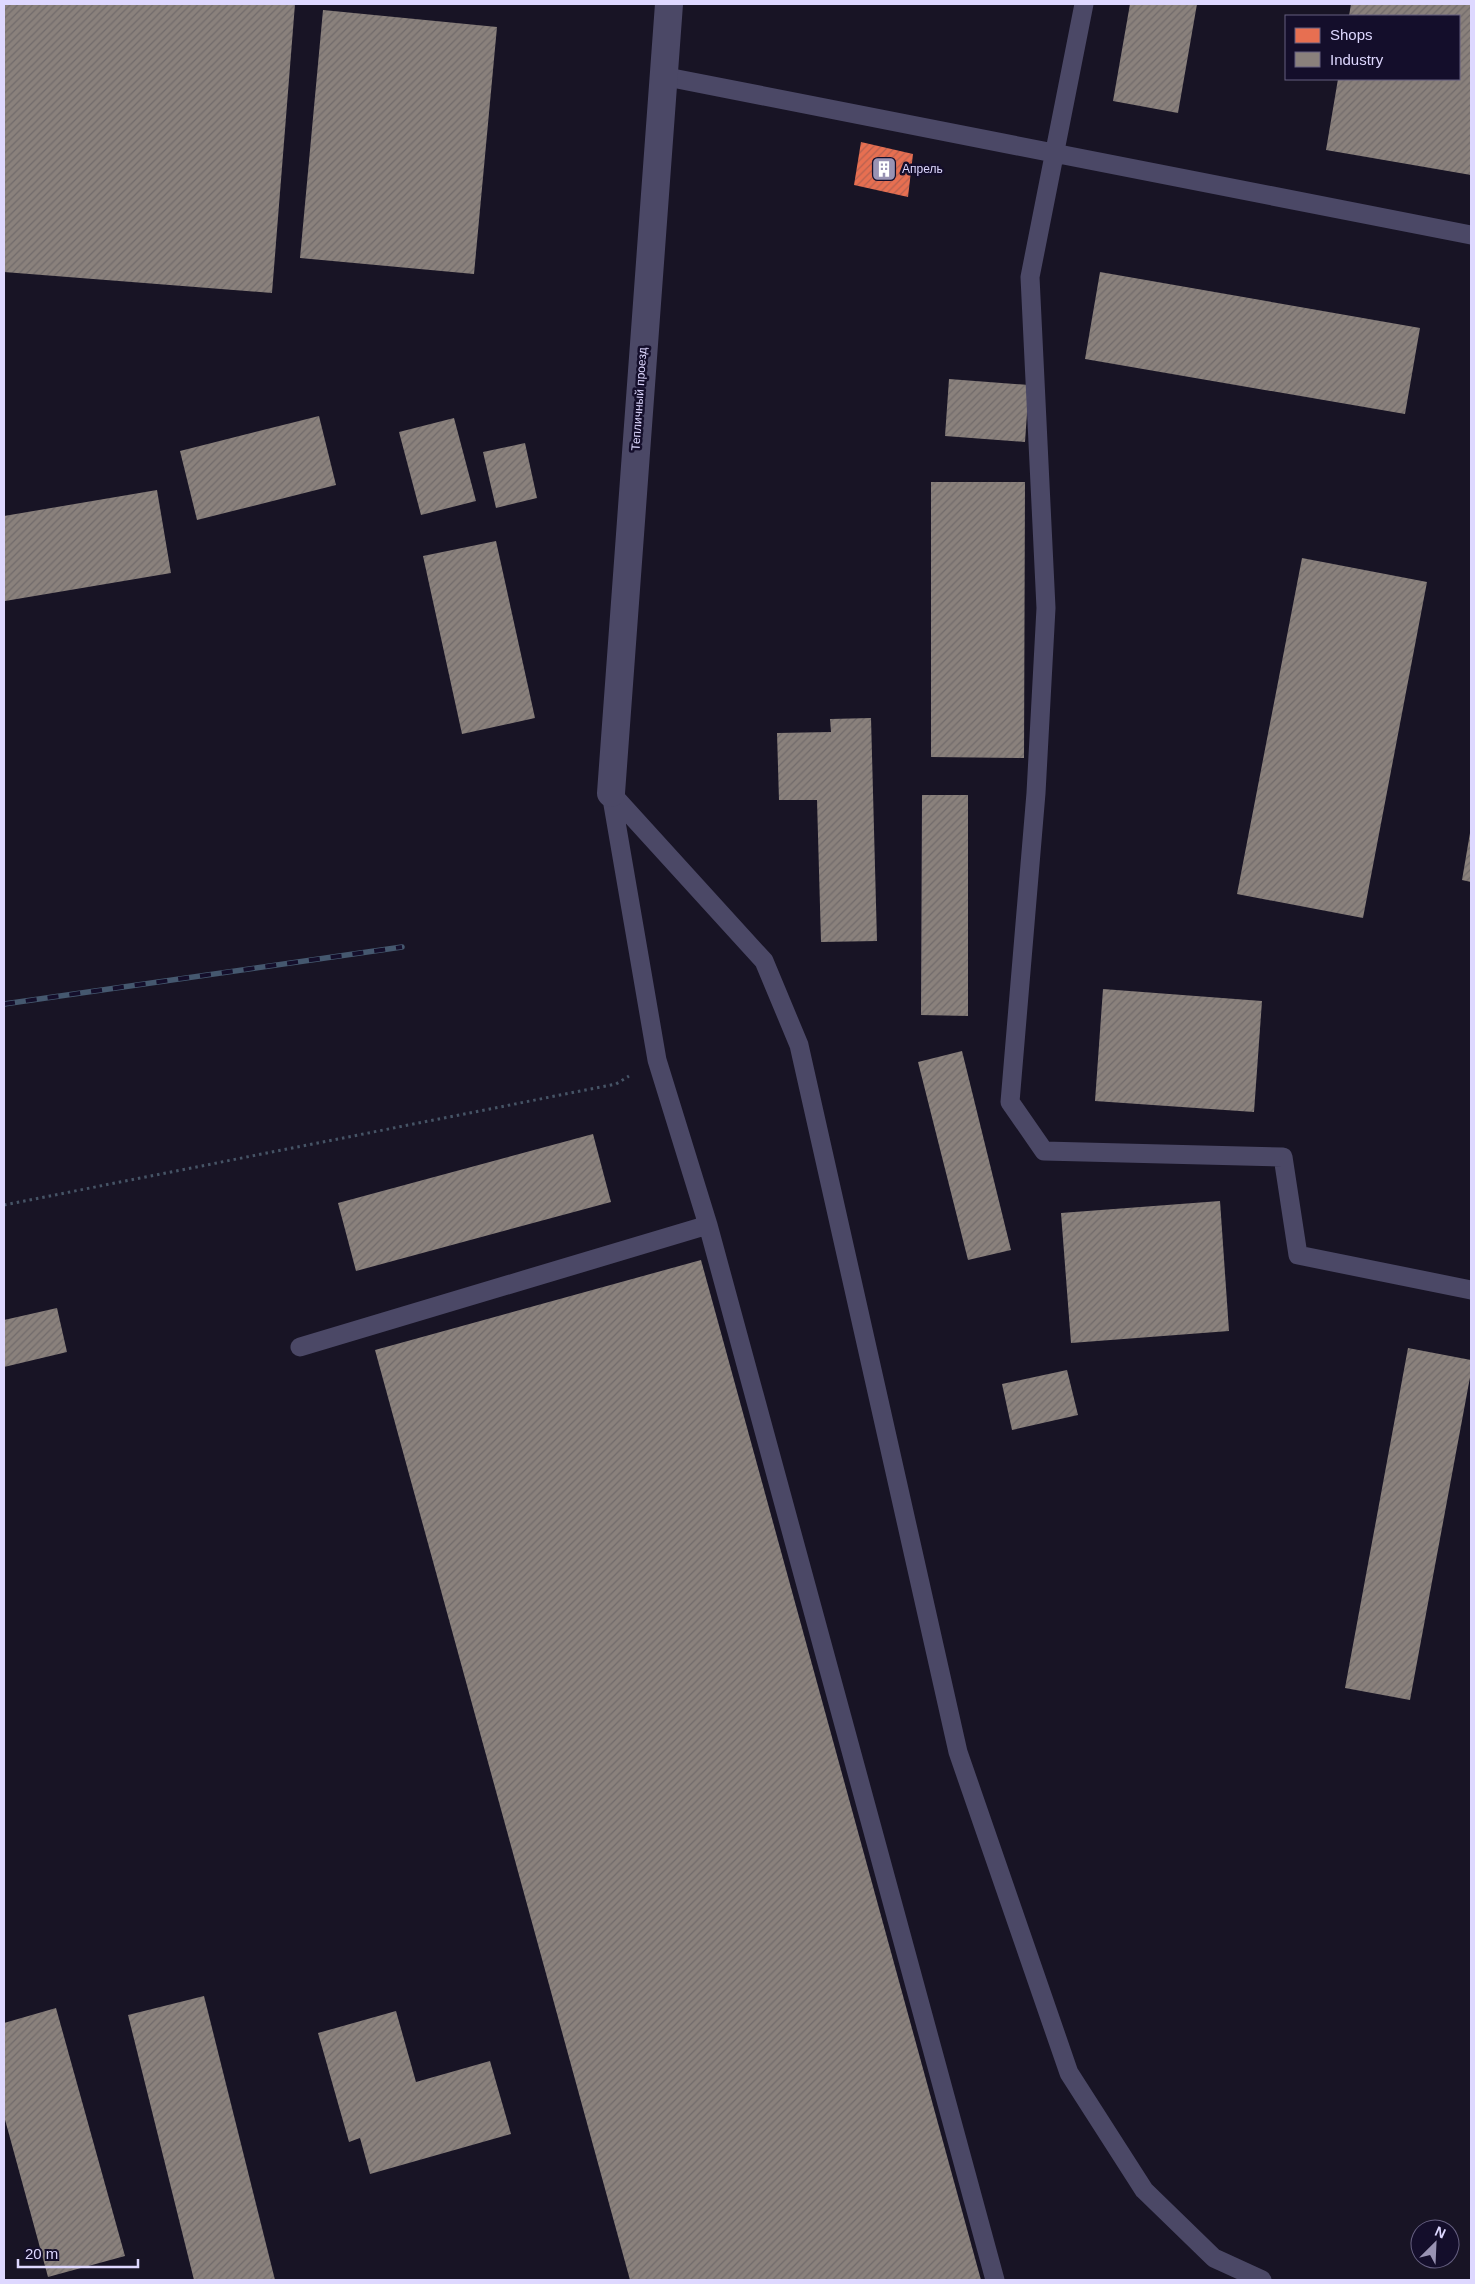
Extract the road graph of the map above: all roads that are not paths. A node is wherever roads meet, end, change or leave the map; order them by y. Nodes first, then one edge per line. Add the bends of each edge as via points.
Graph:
1 (669, 4) edge
2 (1084, 4) edge
3 (662, 76) junction
4 (1053, 153) junction
5 (1471, 235) edge
6 (611, 793) junction
7 (708, 1225) junction
8 (1471, 1290) edge
9 (300, 1347) dead end
10 (995, 2280) edge
11 (1262, 2280) edge

1 - 3 street, Тепличный проезд
2 - 4 lane
3 - 4 lane
3 - 6 street, Тепличный проезд
4 - 5 lane
4 - 8 lane via 1030,278 1046,608 1036,793 1010,1102 1044,1151 1283,1158 1298,1255
6 - 7 lane via 657,1060
6 - 11 lane via 764,961 799,1045 958,1752 1069,2073 1144,2190 1214,2258
7 - 9 lane
7 - 10 lane

